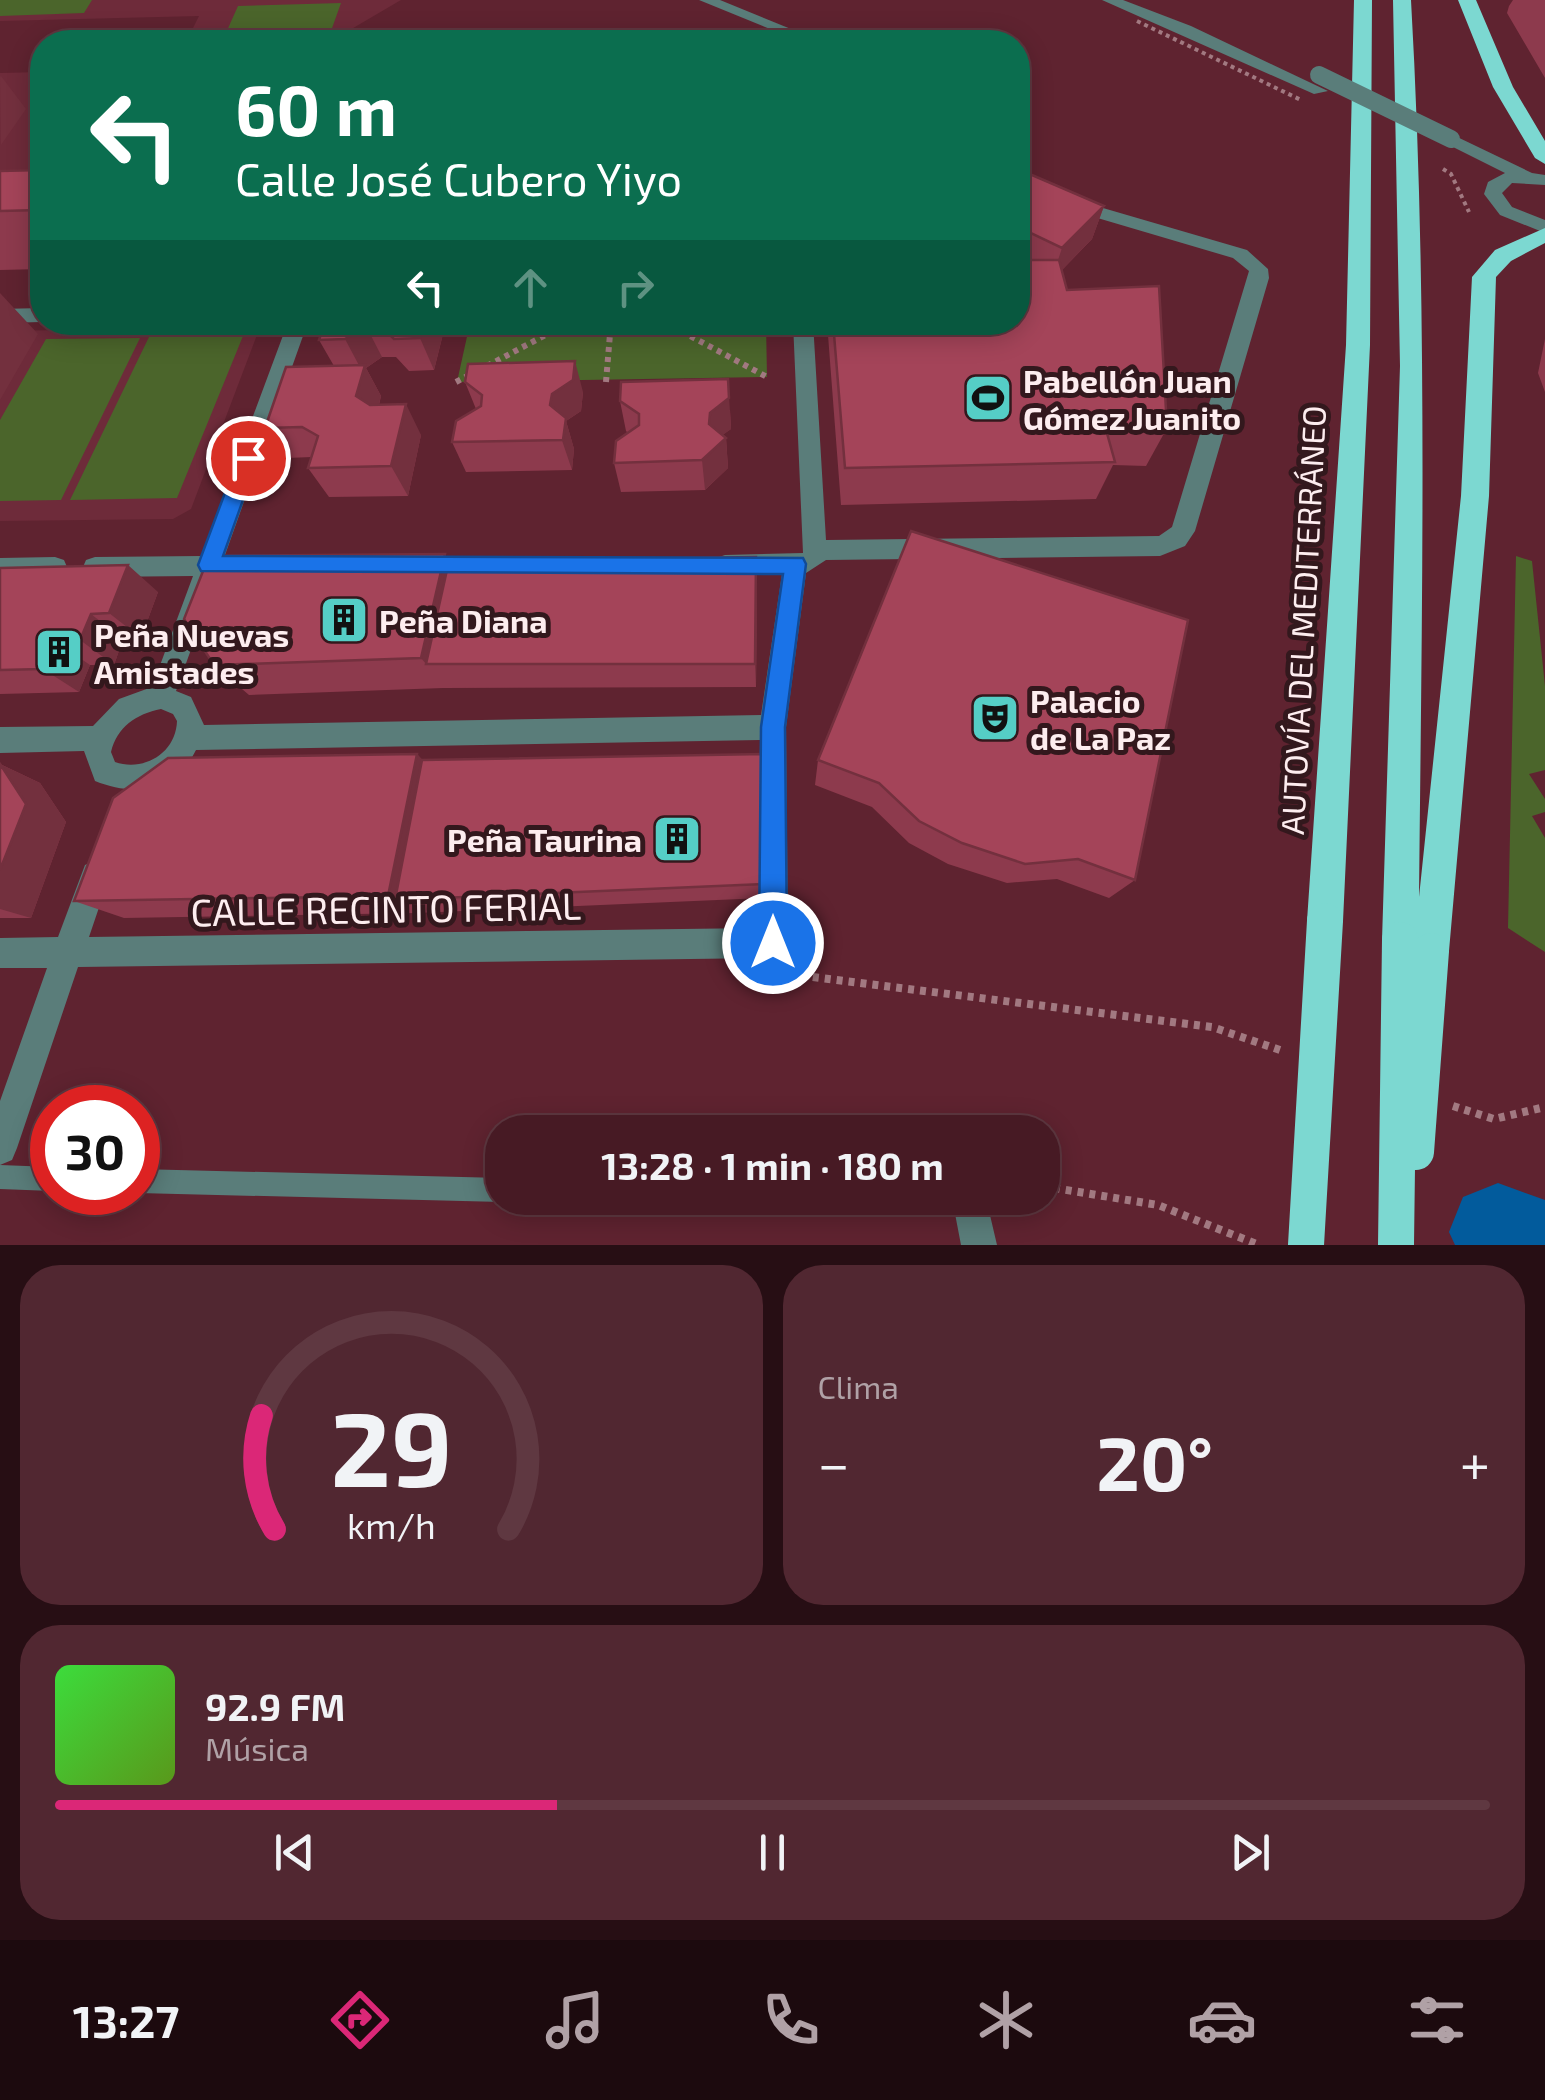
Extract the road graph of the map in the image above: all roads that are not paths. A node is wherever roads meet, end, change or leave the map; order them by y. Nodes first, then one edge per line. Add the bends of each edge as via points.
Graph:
1 (706, 0) edge
2 (1109, 0) edge
3 (1142, 0) edge
4 (1363, 0) edge
5 (1402, 0) edge
6 (1467, 0) edge
7 (783, 30) edge
8 (1318, 91) junction
9 (1445, 144) junction
10 (1545, 158) edge
11 (1524, 175) junction
12 (1545, 180) edge
13 (1030, 181) edge
14 (1494, 186) junction
15 (1545, 227) edge
16 (1545, 235) edge
17 (30, 315) edge
18 (0, 316) edge
19 (293, 335) edge
20 (804, 335) edge
21 (805, 560) junction
22 (209, 565) junction
23 (270, 565) edge
24 (698, 565) edge
25 (0, 568) edge
26 (160, 696) junction
27 (773, 727) junction
28 (99, 738) junction
29 (190, 738) junction
30 (0, 740) edge
31 (128, 781) junction
32 (116, 815) edge
33 (104, 850) edge
34 (1415, 946) junction
35 (68, 952) junction
36 (0, 953) edge
37 (0, 1148) edge
38 (0, 1178) edge
39 (30, 1179) edge
40 (160, 1182) edge
41 (485, 1190) edge
42 (972, 1215) edge
43 (979, 1245) edge
44 (1306, 1245) edge
45 (1396, 1245) edge
46 (1409, 1245) edge

1 - 7 street
2 - 8 street
3 - 8 street
4 - 44 highway, AUTOVÍA DEL MEDITERRÁNEO, bridge via 1360,293
5 - 34 highway
6 - 10 highway via 1503,87
8 - 9 street
9 - 11 street
9 - 14 street
11 - 12 street
11 - 14 street
13 - 21 street via 1073,204 1240,254 1258,269 1178,539 1160,546
14 - 15 street via 1506,211
16 - 34 highway via 1508,251 1484,278 1475,496
17 - 18 street
19 - 22 street
20 - 21 street
21 - 24 street
21 - 27 street
22 - 23 street
22 - 25 street
22 - 26 street
26 - 28 street via 118,714
26 - 29 street via 184,704
27 - 29 street
27 - 35 street, CALLE RECINTO FERIAL via 773,943
28 - 30 street
28 - 31 street via 98,763
29 - 31 street via 158,772
31 - 32 street
33 - 35 street
34 - 45 highway, bridge
34 - 46 highway, bridge
35 - 36 street, CALLE RECINTO FERIAL
35 - 37 street
38 - 39 lane
40 - 41 lane
42 - 43 street

